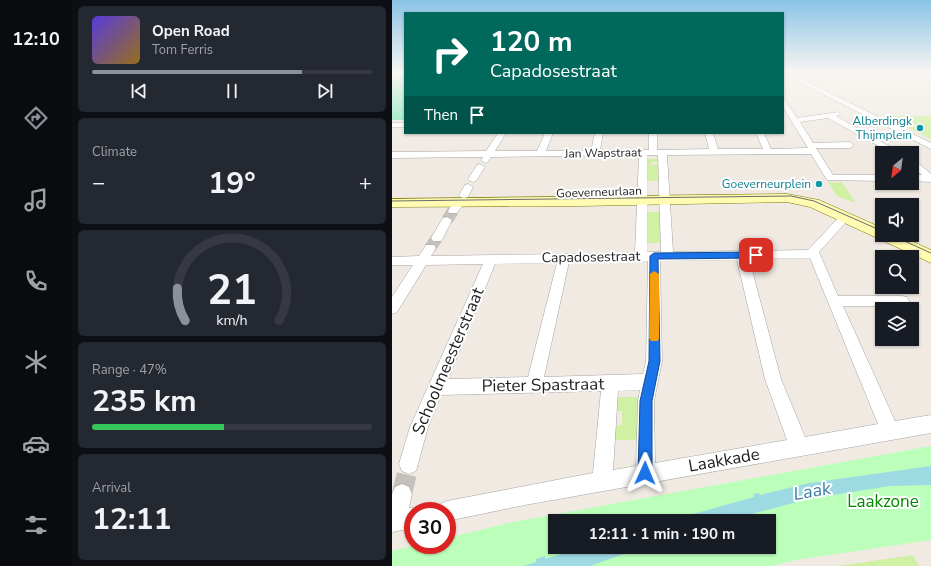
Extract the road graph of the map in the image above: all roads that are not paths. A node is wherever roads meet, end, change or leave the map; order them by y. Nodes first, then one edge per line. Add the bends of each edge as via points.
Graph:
1 (836, 98) edge
2 (784, 103) edge
3 (857, 109) junction
4 (829, 115) junction
5 (795, 121) junction
6 (501, 134) edge
7 (549, 134) edge
8 (599, 134) edge
9 (653, 134) edge
10 (709, 134) edge
11 (760, 134) edge
12 (850, 145) dead end
13 (884, 146) edge
14 (931, 146) edge
15 (812, 148) junction
16 (768, 151) junction
17 (714, 152) junction
18 (595, 153) junction
19 (653, 153) junction
20 (540, 154) junction
21 (392, 156) edge
22 (484, 161) junction
23 (919, 168) edge
24 (875, 178) edge
25 (919, 178) edge
26 (931, 178) edge
27 (392, 196) edge
28 (642, 196) junction
29 (664, 196) junction
30 (461, 199) junction
31 (392, 203) edge
32 (848, 214) junction
33 (875, 223) edge
34 (875, 230) edge
35 (919, 241) edge
36 (898, 242) edge
37 (931, 247) edge
38 (814, 254) junction
39 (742, 255) junction
40 (654, 256) junction
41 (931, 257) edge
42 (564, 258) junction
43 (491, 259) junction
44 (422, 260) junction
45 (392, 261) edge
46 (834, 301) junction
47 (902, 301) dead end
48 (392, 308) edge
49 (651, 382) junction
50 (610, 383) junction
51 (534, 385) junction
52 (436, 387) junction
53 (931, 424) edge
54 (890, 431) junction
55 (799, 446) junction
56 (409, 464) tunnel mouth
57 (645, 473) junction
58 (602, 481) junction
59 (402, 494) tunnel mouth
60 (456, 509) edge
61 (400, 521) edge

1 - 3 street
2 - 5 street
3 - 4 street
3 - 14 street
4 - 5 street
4 - 13 street
5 - 15 street
6 - 22 street
7 - 20 street
8 - 18 street
9 - 19 street
10 - 17 street
11 - 16 street
12 - 15 street, Jan Wapstraat
15 - 16 street, Jan Wapstraat
15 - 24 street via 831,178
16 - 17 street, Jan Wapstraat
17 - 19 street, Jan Wapstraat
18 - 19 street, Jan Wapstraat
18 - 20 street, Jan Wapstraat
19 - 28 street
19 - 29 street
20 - 22 street, Jan Wapstraat
21 - 22 street, Jan Wapstraat
22 - 30 street
23 - 26 street
25 - 26 street
27 - 30 street, Goeverneurlaan
28 - 29 street, Goeverneurlaan
28 - 30 street, Goeverneurlaan
28 - 40 street
29 - 32 street, Goeverneurlaan via 804,196
29 - 40 street
30 - 31 street, Goeverneurlaan
30 - 44 street
32 - 33 street
32 - 34 street
32 - 38 street via 814,248
35 - 37 street
36 - 41 street
38 - 39 street, Capadosestraat
38 - 46 street
39 - 40 street, Capadosestraat
39 - 55 street via 773,379
40 - 42 street, Capadosestraat
40 - 49 street via 654,361
42 - 43 street, Capadosestraat
42 - 51 street
43 - 44 street, Capadosestraat
43 - 52 street, Schoolmeesterstraat
44 - 45 street, Capadosestraat
44 - 48 street
46 - 47 street
46 - 54 street
49 - 50 street, Pieter Spastraat
49 - 57 street via 646,405
50 - 51 street, Pieter Spastraat
50 - 58 street
51 - 52 street, Pieter Spastraat
52 - 56 street, Schoolmeesterstraat via 417,432
53 - 54 street, Laakkade
54 - 55 street, Laakkade
55 - 57 street, Laakkade
57 - 58 street, Laakkade
58 - 60 street, Laakkade
59 - 61 street

